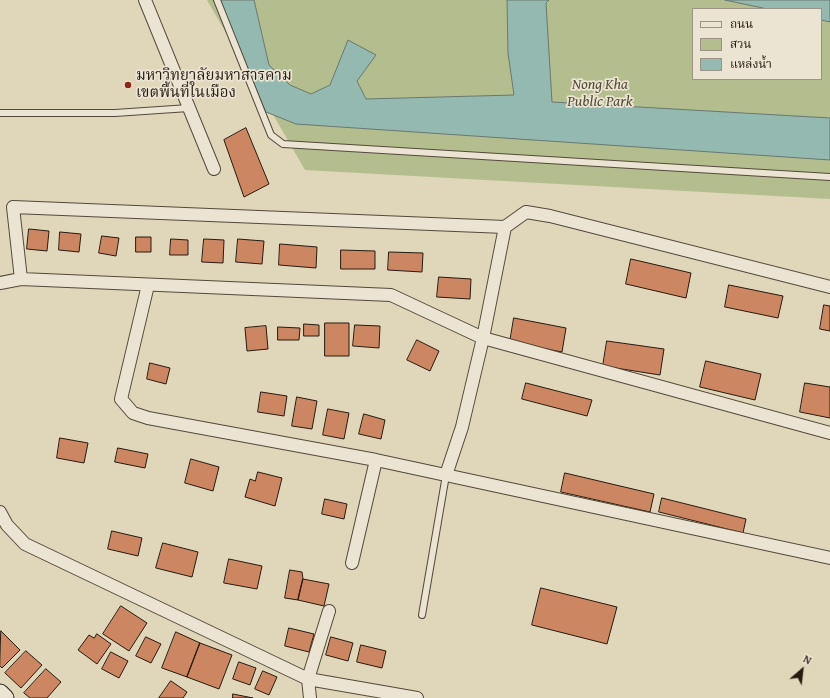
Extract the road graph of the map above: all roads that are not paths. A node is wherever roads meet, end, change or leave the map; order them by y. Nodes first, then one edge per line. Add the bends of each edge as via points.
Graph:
1 (145, 0) edge
2 (217, 0) edge
3 (189, 108) junction
4 (0, 113) edge
5 (214, 168) dead end
6 (830, 177) edge
7 (504, 228) junction
8 (21, 279) junction
9 (0, 283) edge
10 (148, 285) junction
11 (830, 287) edge
12 (483, 338) junction
13 (830, 433) edge
14 (376, 460) junction
15 (446, 475) junction
16 (0, 512) edge
17 (830, 558) edge
18 (352, 563) dead end
19 (329, 611) dead end
20 (422, 616) dead end
21 (308, 679) junction
22 (0, 693) edge
23 (5, 698) edge
24 (310, 698) edge
25 (417, 698) edge

1 - 3 street
2 - 6 lane via 271,135 283,144
3 - 4 lane via 115,113
3 - 5 street
7 - 8 street via 13,206
7 - 11 street via 526,212 550,216
7 - 12 street
8 - 9 street
8 - 10 street
10 - 12 street via 391,295
10 - 14 street via 121,398 133,413 148,418
12 - 13 street
12 - 15 street via 462,427
14 - 15 street
14 - 18 street
15 - 17 street
15 - 20 lane
16 - 21 street via 7,525 26,544
19 - 21 street
21 - 24 street
21 - 25 street
22 - 23 street

